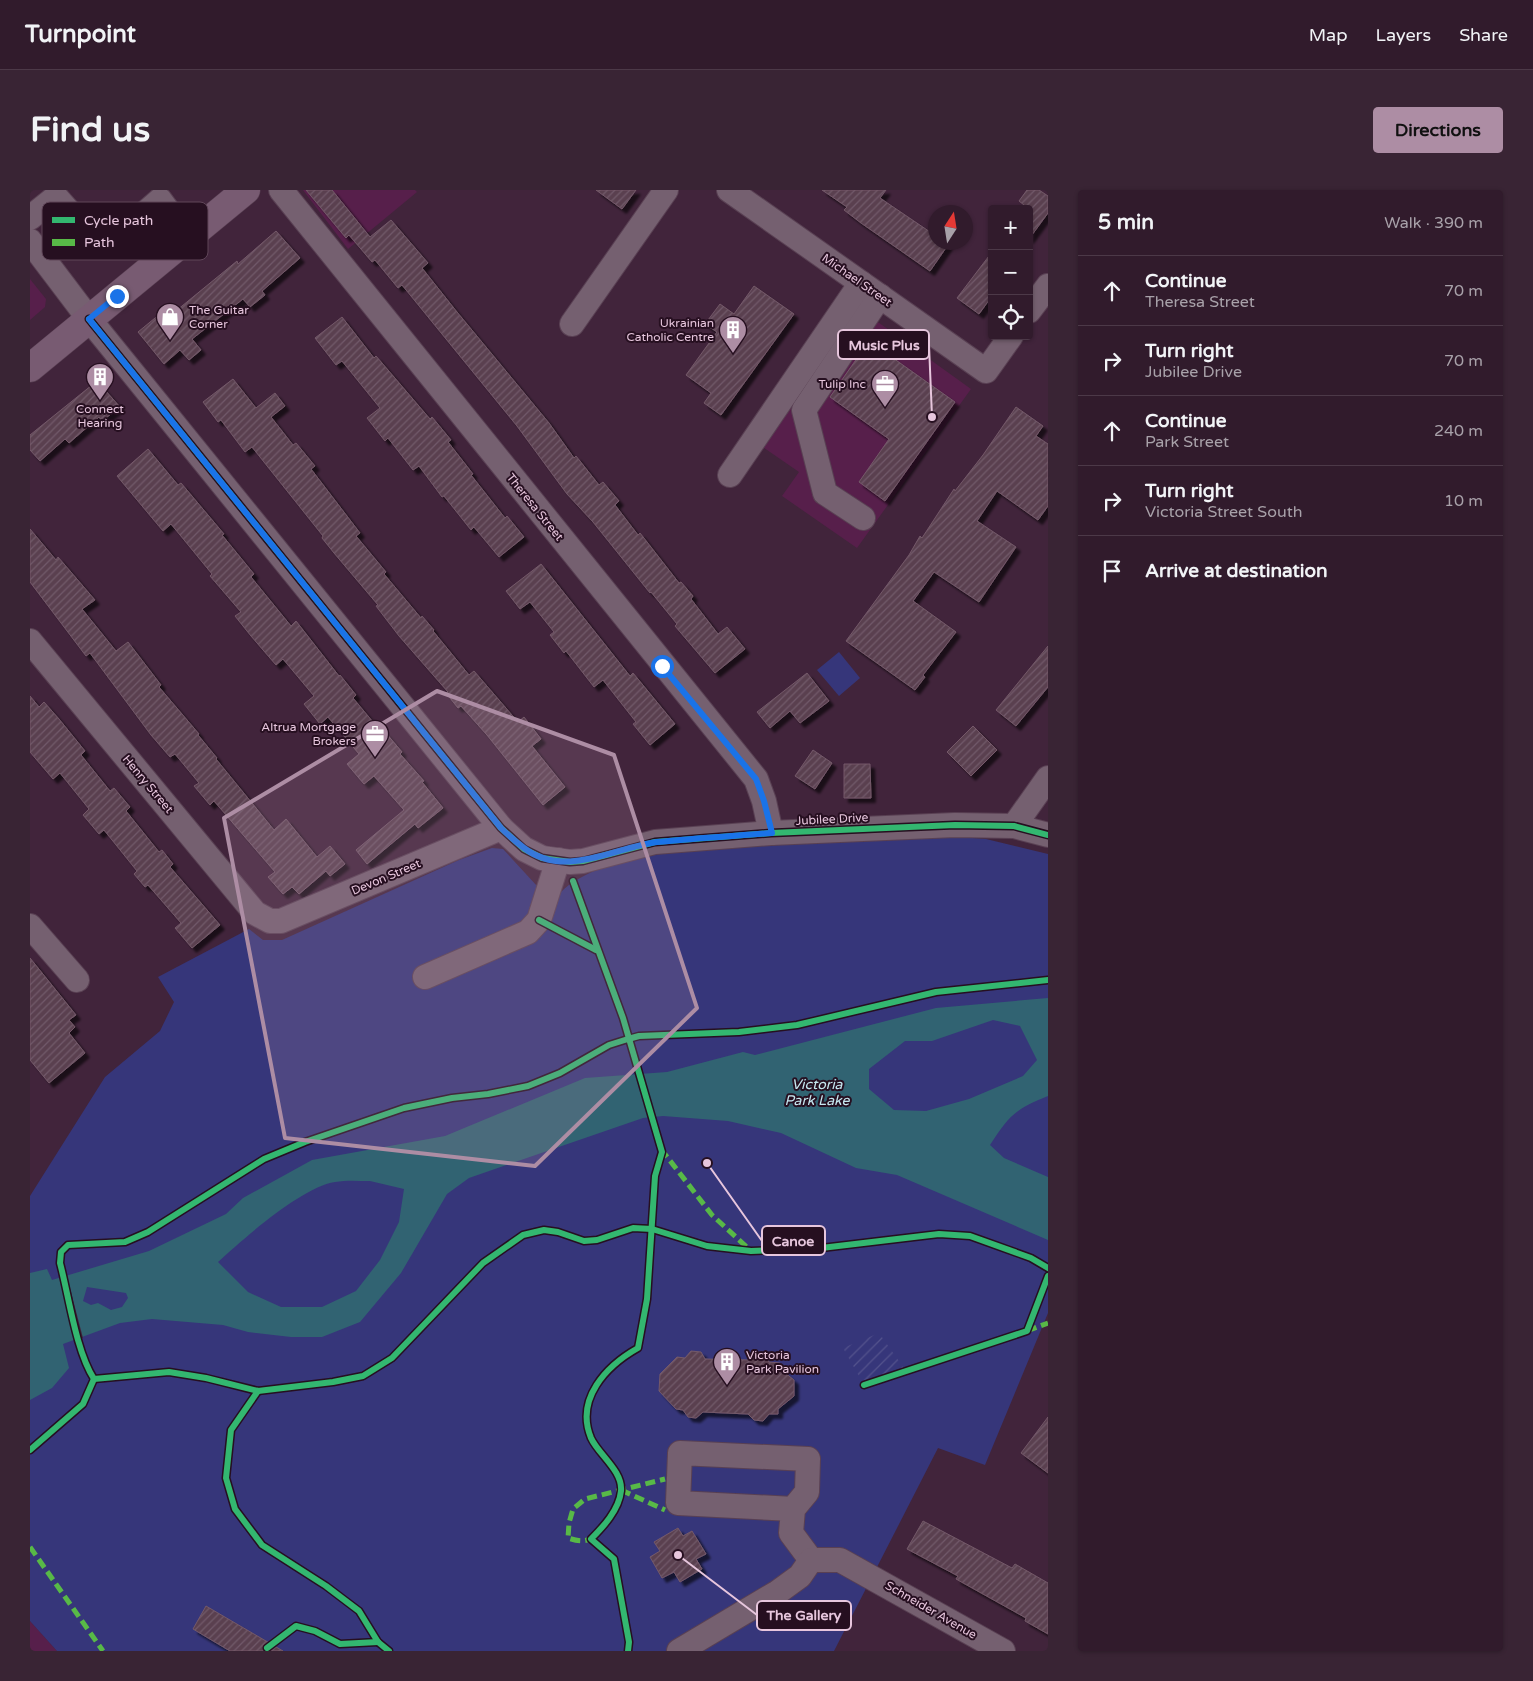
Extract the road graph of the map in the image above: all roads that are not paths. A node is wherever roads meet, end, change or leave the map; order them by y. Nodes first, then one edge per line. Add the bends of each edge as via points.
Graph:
1 (246, 190) edge
2 (281, 190) edge
3 (666, 190) edge
4 (729, 190) edge
5 (42, 207) edge
6 (30, 218) edge
7 (208, 221) edge
8 (31, 243) edge
9 (42, 257) edge
10 (44, 260) edge
11 (161, 260) edge
12 (1048, 286) edge
13 (870, 289) junction
14 (1033, 306) edge
15 (89, 319) junction
16 (572, 324) dead end
17 (1008, 340) edge
18 (30, 367) edge
19 (730, 475) dead end
20 (863, 518) dead end
21 (30, 641) edge
22 (1048, 778) edge
23 (1014, 826) junction
24 (501, 828) junction
25 (772, 833) junction
26 (1048, 835) edge
27 (558, 860) junction
28 (270, 922) joint
29 (30, 926) edge
30 (425, 977) dead end
31 (77, 980) dead end
32 (793, 1510) junction
33 (810, 1560) junction
34 (679, 1651) edge
35 (1003, 1651) edge

1 - 7 main road
2 - 25 street, Theresa Street via 756,779
3 - 16 street
4 - 13 street, Michael Street
5 - 6 street
8 - 9 street, Jubilee Drive
10 - 15 street, Jubilee Drive
11 - 15 main road
12 - 14 street
13 - 17 street, Michael Street via 986,371
13 - 19 street
13 - 20 street via 804,410 825,493
15 - 18 main road
15 - 24 street, Jubilee Drive
21 - 28 street, Henry Street via 255,913
22 - 23 street
23 - 25 street, Jubilee Drive via 955,825
23 - 26 street, Jubilee Drive
24 - 27 street, Jubilee Drive via 524,849 542,858
24 - 28 street, Devon Street via 282,921
25 - 27 street, Jubilee Drive via 656,842 583,861
27 - 30 street via 539,920 528,932
29 - 31 street
32 - 32 street via 678,1503 680,1453 808,1459 807,1492
32 - 33 street via 791,1533
33 - 34 street via 800,1576 778,1592
33 - 35 street, Schneider Avenue via 840,1560

